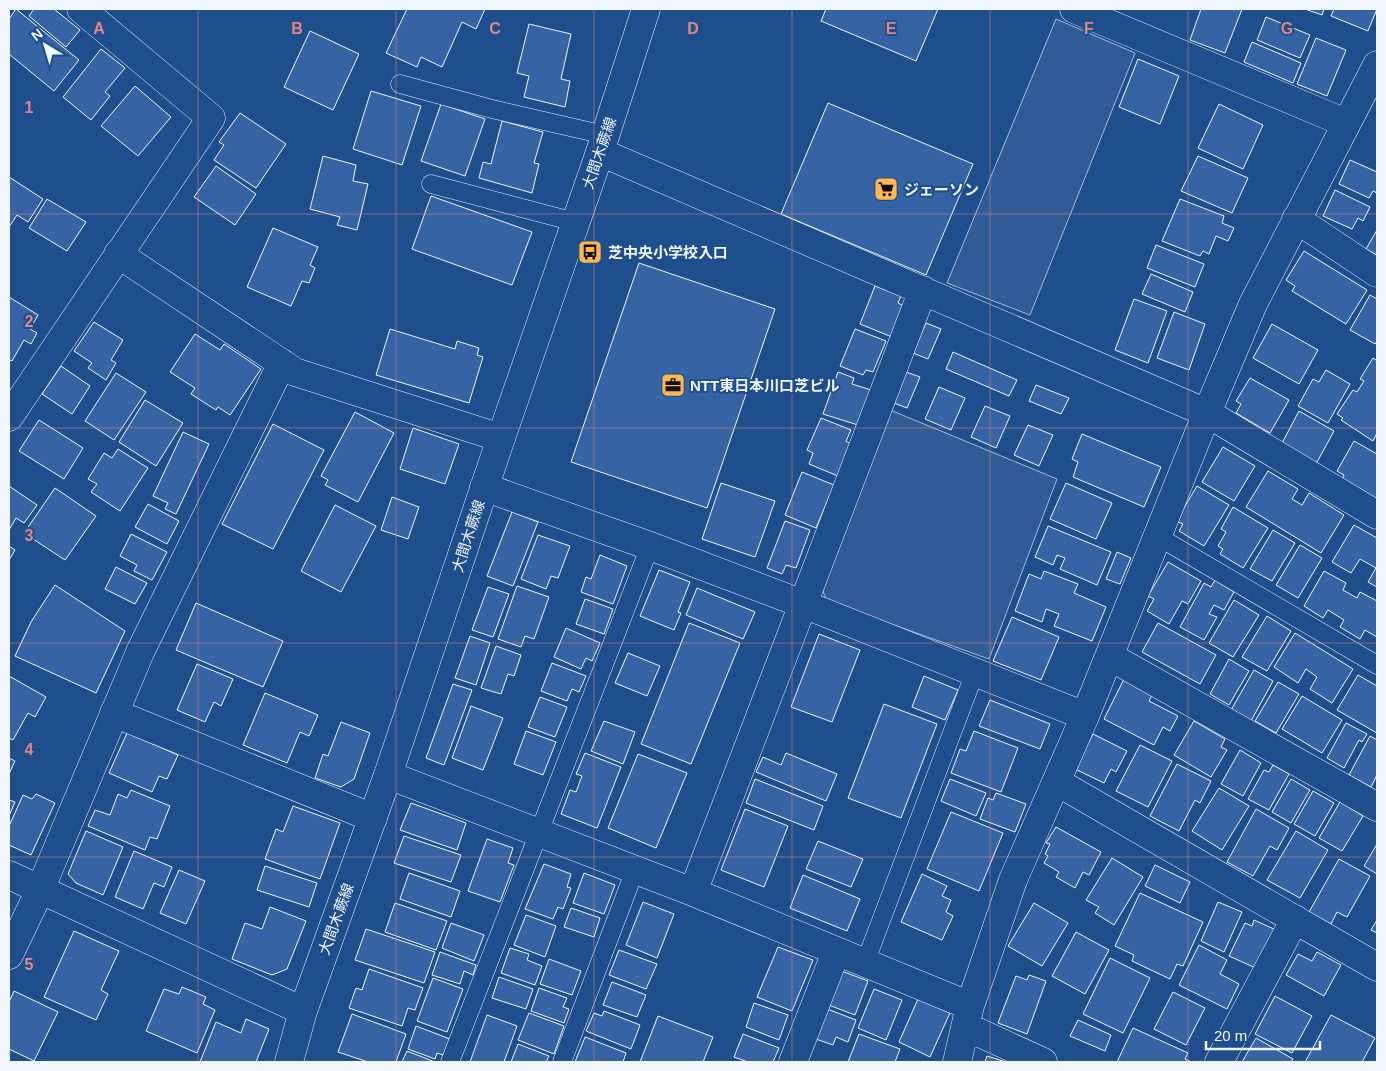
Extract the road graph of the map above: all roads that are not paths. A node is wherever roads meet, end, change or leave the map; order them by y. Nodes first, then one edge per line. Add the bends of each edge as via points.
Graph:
1 (81, 9) edge
2 (646, 9) edge
3 (1074, 9) edge
4 (1377, 65) edge
5 (400, 84) dead end
6 (1346, 123) junction
7 (603, 144) junction
8 (431, 184) dead end
9 (1296, 219) junction
10 (575, 222) junction
11 (118, 254) junction
12 (1377, 273) edge
13 (922, 290) junction
14 (282, 363) junction
15 (1207, 413) junction
16 (9, 417) edge
17 (501, 438) junction
18 (484, 487) junction
19 (1377, 515) edge
20 (1157, 536) junction
21 (650, 546) junction
22 (803, 604) junction
23 (1109, 656) junction
24 (1377, 665) edge
25 (975, 672) junction
26 (114, 713) junction
27 (1085, 716) junction
28 (388, 775) junction
29 (1057, 782) junction
30 (1377, 806) edge
31 (373, 818) junction
32 (539, 832) junction
33 (635, 870) junction
34 (9, 875) edge
35 (40, 890) junction
36 (693, 892) junction
37 (1294, 919) junction
38 (836, 952) junction
39 (9, 955) edge
40 (865, 963) junction
41 (1377, 967) edge
42 (303, 1011) junction
43 (969, 1017) junction
44 (289, 1062) edge
45 (450, 1062) edge
46 (562, 1062) edge
47 (793, 1062) edge
48 (957, 1062) edge
49 (1043, 1062) edge
50 (1219, 1062) edge

1 - 11 street via 211,118
2 - 7 street, 大間木蕨線
3 - 6 street
4 - 6 street
5 - 7 lane
6 - 9 street
7 - 10 street, 大間木蕨線
7 - 13 street
8 - 10 lane
9 - 12 street
9 - 15 street via 1253,304
10 - 17 street, 大間木蕨線
11 - 14 street
11 - 16 street
13 - 15 street
13 - 22 street
14 - 17 street via 295,372
14 - 26 street via 141,650
15 - 19 street
15 - 20 street
17 - 18 street, 大間木蕨線
18 - 21 street
18 - 28 street, 大間木蕨線
20 - 23 street
20 - 24 lane
21 - 22 street
21 - 32 lane
22 - 25 street
22 - 36 street
23 - 27 street
23 - 30 street
25 - 27 street
25 - 40 lane
26 - 31 street
26 - 35 street
27 - 29 street
28 - 31 street, 大間木蕨線
28 - 32 street
29 - 37 street
29 - 43 street via 1012,880
31 - 42 street, 大間木蕨線
32 - 33 street
32 - 45 lane
33 - 36 street
33 - 46 lane
34 - 35 street
35 - 39 street
35 - 42 street
36 - 38 street
37 - 41 street
37 - 50 street
38 - 40 street
38 - 47 street
40 - 43 street
42 - 44 street, 大間木蕨線
43 - 48 street
43 - 49 street

